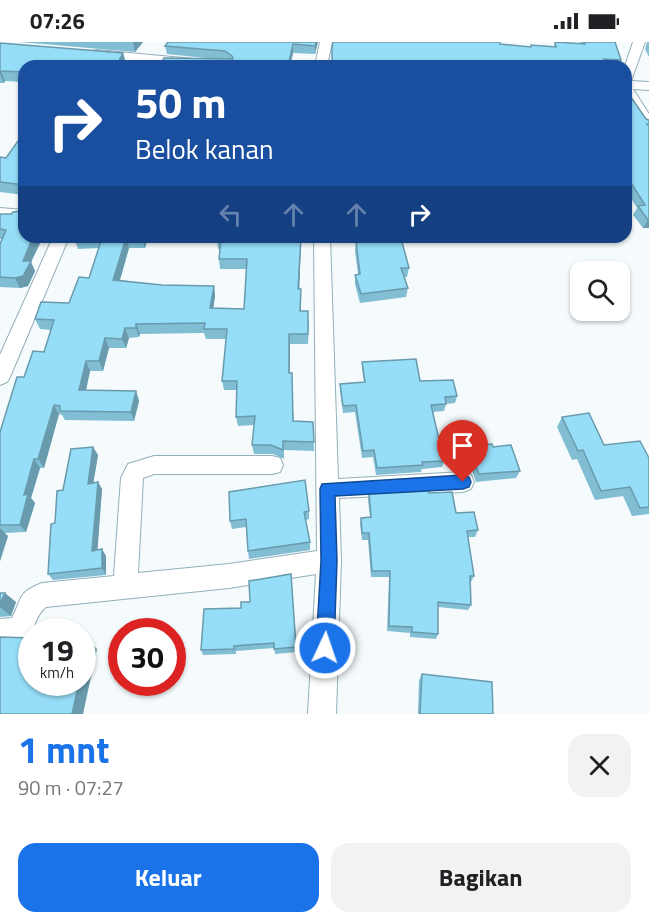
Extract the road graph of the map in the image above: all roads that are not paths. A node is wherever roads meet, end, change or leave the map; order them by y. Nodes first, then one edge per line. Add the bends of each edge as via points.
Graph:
1 (146, 42) edge
2 (326, 42) edge
3 (639, 42) edge
4 (81, 53) edge
5 (124, 60) edge
6 (137, 60) edge
7 (322, 60) edge
8 (632, 62) edge
9 (649, 86) edge
10 (632, 87) edge
11 (632, 97) edge
12 (649, 124) edge
13 (0, 213) edge
14 (18, 214) edge
15 (58, 243) edge
16 (319, 243) edge
17 (0, 377) edge
18 (272, 465) dead end
19 (463, 482) dead end
20 (327, 489) junction
21 (329, 561) junction
22 (125, 585) junction
23 (0, 632) edge
24 (322, 714) edge

1 - 6 street
2 - 7 street
3 - 8 street
4 - 5 street
9 - 10 street
11 - 12 street
13 - 14 street
15 - 17 street
16 - 20 street
18 - 22 street via 154,465 136,471 132,478
19 - 20 street
20 - 21 street
21 - 22 street via 229,576
21 - 24 street
22 - 23 street via 38,597 29,604 23,626

